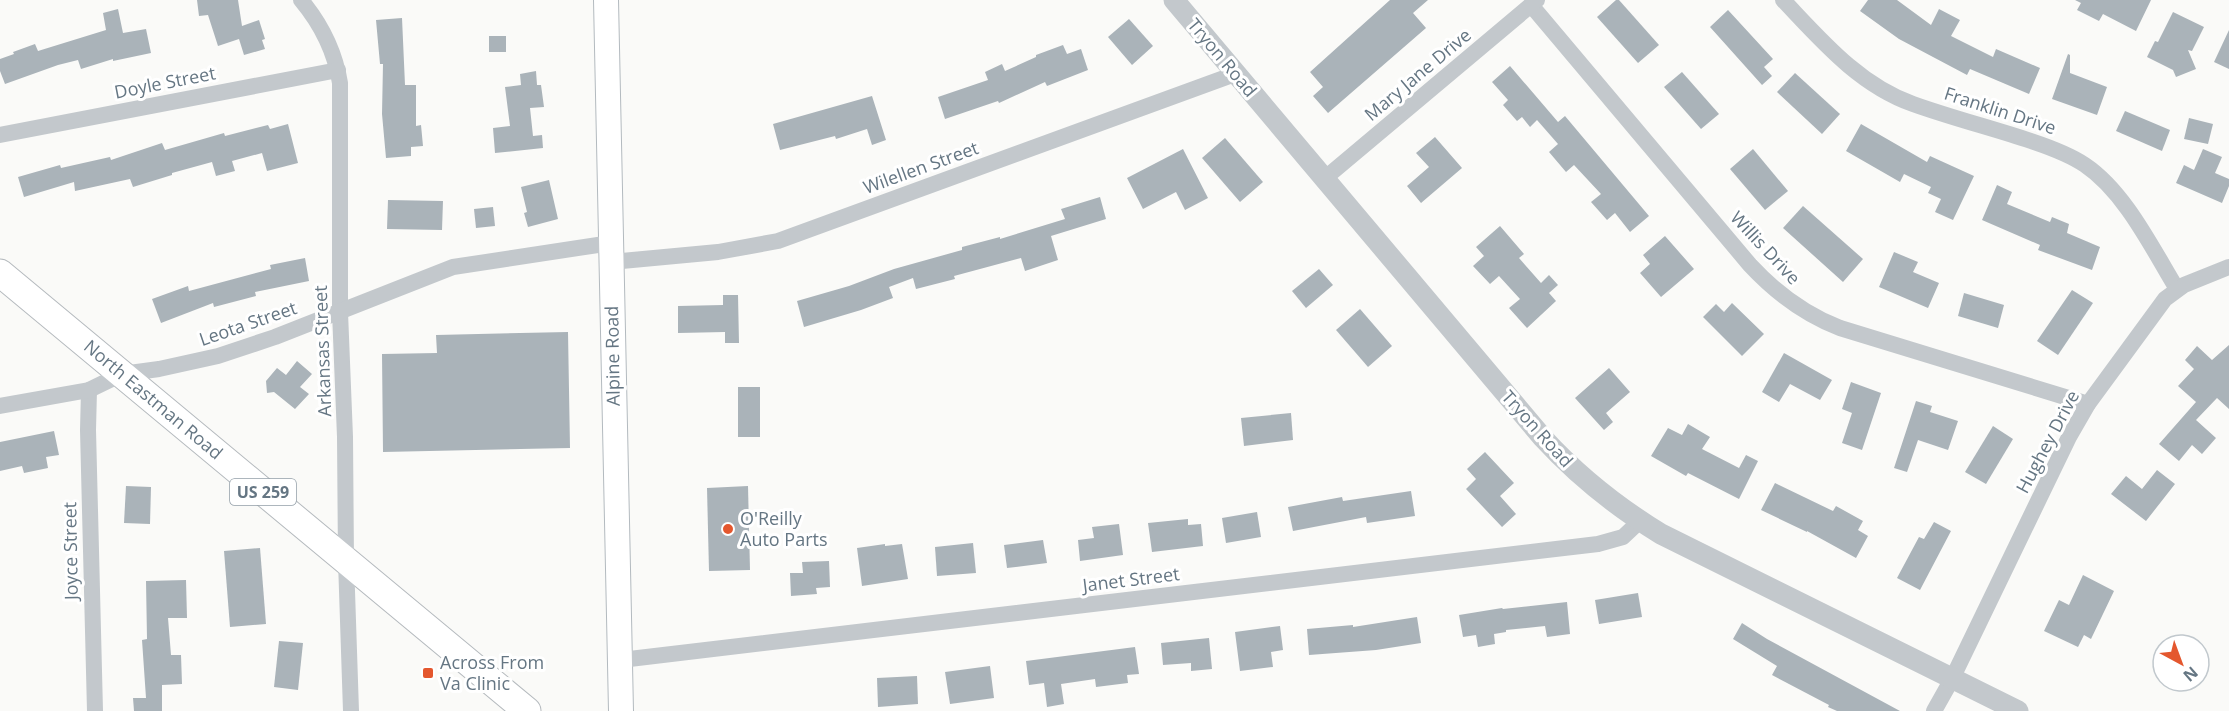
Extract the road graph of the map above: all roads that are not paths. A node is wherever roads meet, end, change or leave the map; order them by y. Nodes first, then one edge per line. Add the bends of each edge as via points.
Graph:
1 (300, 0) edge
2 (606, 0) edge
3 (1174, 0) edge
4 (1783, 0) edge
5 (1534, 2) edge
6 (338, 70) junction
7 (1235, 74) junction
8 (0, 135) edge
9 (1324, 179) junction
10 (611, 253) junction
11 (2229, 267) edge
12 (0, 273) edge
13 (2177, 289) junction
14 (340, 312) junction
15 (122, 374) junction
16 (89, 390) junction
17 (2088, 404) junction
18 (0, 406) edge
19 (1640, 521) junction
20 (346, 561) junction
21 (621, 660) junction
22 (1952, 679) junction
23 (95, 711) edge
24 (351, 711) edge
25 (527, 711) edge
26 (621, 711) edge
27 (1934, 711) edge
28 (2018, 711) edge

1 - 6 street, Arkansas Street via 330,46
2 - 10 main road, Alpine Road
3 - 7 street, Tryon Road
4 - 13 street, Franklin Drive via 1839,58 1888,92 1913,104 2054,149 2086,165 2129,211
5 - 9 street, Mary Jane Drive
5 - 17 street, Willis Drive via 1750,265 1790,302 1840,328
6 - 8 street, Doyle Street
6 - 14 street, Arkansas Street
7 - 9 street, Tryon Road
7 - 10 street, Wilellen Street via 778,241 739,249
9 - 19 street, Tryon Road via 1543,438 1576,472
10 - 14 street, Leota Street via 453,267
10 - 21 main road, Alpine Road
11 - 13 street, Hughey Drive
12 - 15 main road, North Eastman Road / US 259
13 - 17 street, Hughey Drive via 2156,310
14 - 15 street, Leota Street via 218,356
14 - 20 street, Arkansas Street
15 - 16 street, Leota Street
15 - 20 main road, North Eastman Road / US 259
16 - 18 street, Leota Street
16 - 23 street, Joyce Street
17 - 22 street, Hughey Drive
19 - 21 street, Janet Street via 1623,537 1598,544
19 - 22 street, Tryon Road
20 - 24 street, Arkansas Street
20 - 25 main road, North Eastman Road / US 259
21 - 26 main road, Alpine Road
22 - 27 street, Hughey Drive
22 - 28 street, Tryon Road

